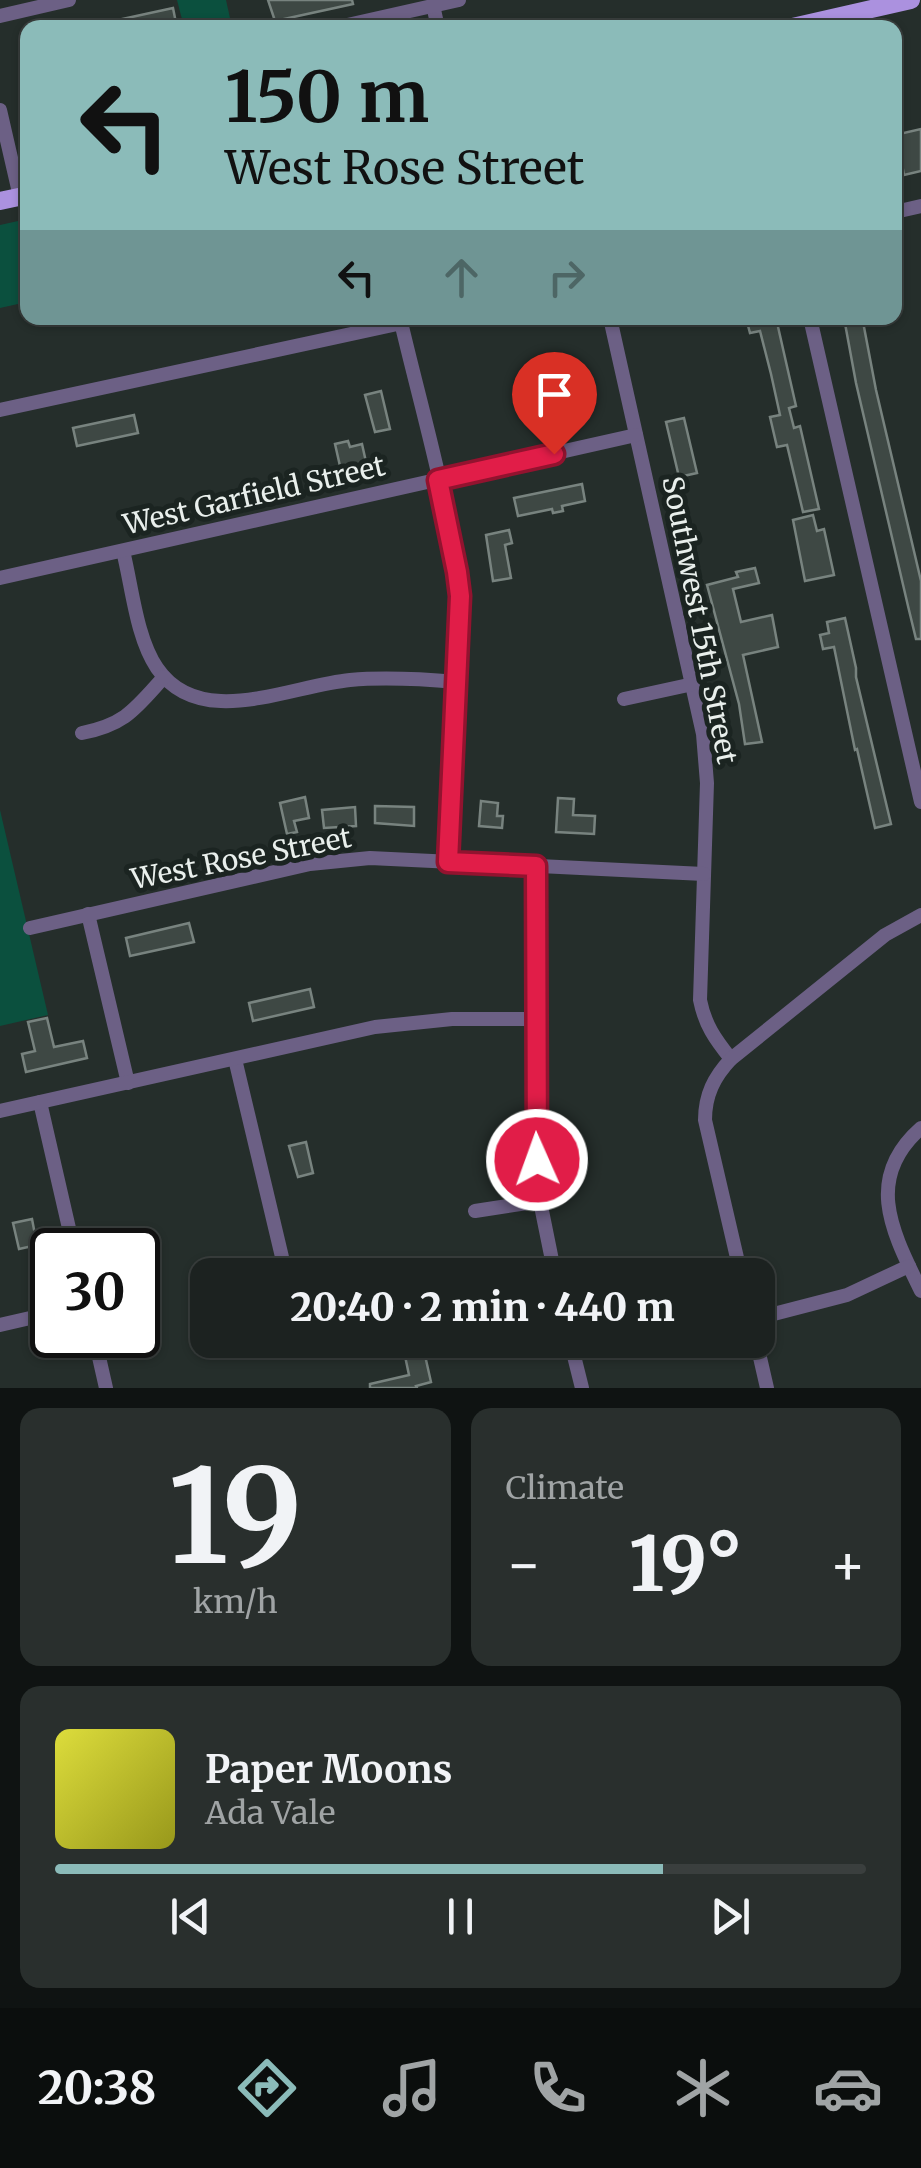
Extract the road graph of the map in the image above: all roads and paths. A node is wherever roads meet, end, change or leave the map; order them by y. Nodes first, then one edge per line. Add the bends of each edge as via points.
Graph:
1 (69, 0) edge
2 (459, 0) edge
3 (911, 0) edge
4 (433, 6) junction
5 (0, 16) edge
6 (370, 20) edge
7 (436, 20) edge
8 (823, 20) edge
9 (0, 110) edge
10 (20, 182) edge
11 (379, 325) edge
12 (402, 325) edge
13 (612, 325) edge
14 (812, 325) edge
15 (0, 410) edge
16 (636, 436) junction
17 (438, 480) junction
18 (122, 550) junction
19 (0, 578) edge
20 (164, 677) junction
21 (457, 682) junction
22 (693, 684) junction
23 (624, 699) dead end
24 (82, 733) dead end
25 (921, 802) edge
26 (448, 862) junction
27 (536, 866) junction
28 (704, 874) junction
29 (88, 914) junction
30 (921, 915) edge
31 (30, 928) dead end
32 (535, 1019) junction
33 (235, 1059) junction
34 (731, 1059) junction
35 (128, 1083) junction
36 (40, 1102) junction
37 (0, 1111) edge
38 (921, 1128) edge
39 (540, 1201) junction
40 (476, 1211) dead end
41 (69, 1228) edge
42 (282, 1257) dead end
43 (552, 1258) edge
44 (737, 1258) edge
45 (909, 1266) junction
46 (921, 1291) edge
47 (775, 1314) edge
48 (30, 1318) edge
49 (0, 1324) edge
50 (99, 1358) edge
51 (572, 1358) edge
52 (760, 1358) edge
53 (576, 1387) edge
54 (106, 1388) edge
55 (767, 1388) edge

1 - 5 street
2 - 4 street
3 - 8 main road
4 - 6 street
4 - 7 street
9 - 10 street
11 - 15 street
12 - 17 street
13 - 16 street, Southwest 15th Street
14 - 25 street
16 - 17 street, West Garfield Street
16 - 22 street, Southwest 15th Street
17 - 18 street, West Garfield Street
17 - 21 street via 460,596
18 - 19 street, West Garfield Street
18 - 20 street via 146,649
20 - 21 street via 199,699 218,702 352,680
20 - 24 street via 123,720
21 - 26 street
22 - 23 street
22 - 28 street, Southwest 15th Street via 707,766
26 - 27 street, West Rose Street
26 - 29 street, West Rose Street via 370,858 310,864
27 - 28 street, West Rose Street
27 - 32 street
28 - 34 street, Southwest 15th Street via 699,986 704,1019
29 - 31 street, West Rose Street
29 - 35 street
30 - 34 street via 885,935
32 - 33 street via 416,1021
32 - 39 street
33 - 35 street
33 - 42 street
34 - 44 street via 713,1081 705,1120
35 - 36 street
36 - 37 street
36 - 41 street
38 - 45 street via 895,1157 886,1194
39 - 40 street
39 - 43 street
45 - 46 street
45 - 47 street via 848,1295
48 - 49 street
50 - 54 street
51 - 53 street
52 - 55 street

